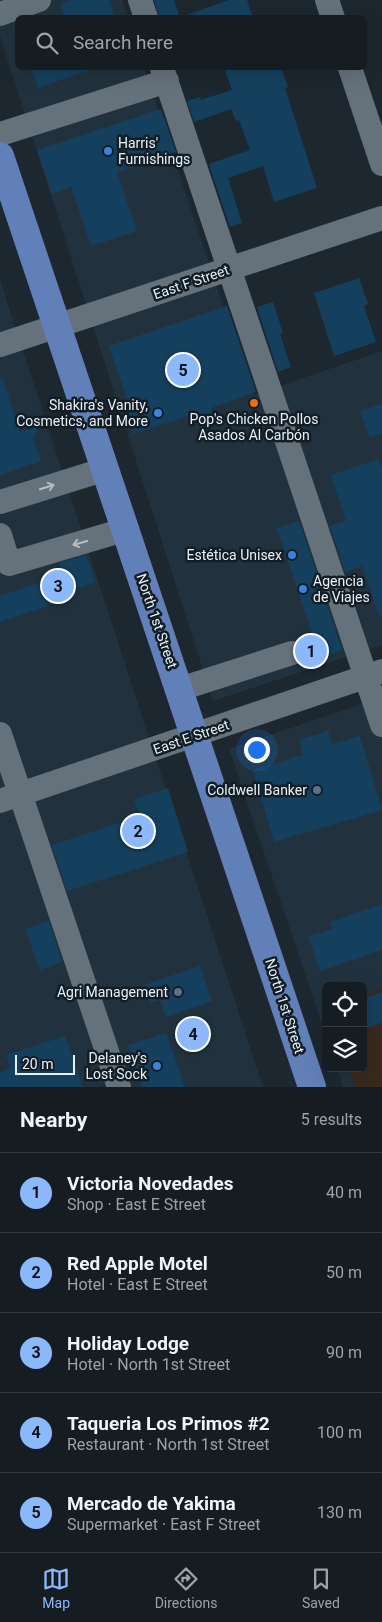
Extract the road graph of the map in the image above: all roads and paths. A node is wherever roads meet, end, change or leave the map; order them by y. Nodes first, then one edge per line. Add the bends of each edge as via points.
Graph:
1 (39, 0) edge
2 (140, 0) edge
3 (328, 0) edge
4 (0, 14) edge
5 (145, 15) edge
6 (332, 15) edge
7 (351, 70) edge
8 (164, 74) edge
9 (0, 134) edge
10 (0, 156) edge
11 (382, 164) edge
12 (382, 218) edge
13 (228, 269) junction
14 (58, 326) junction
15 (0, 346) edge
16 (106, 469) junction
17 (0, 502) edge
18 (126, 530) junction
19 (0, 534) edge
20 (292, 653) dead end
21 (374, 674) edge
22 (180, 689) junction
23 (382, 725) edge
24 (0, 734) edge
25 (196, 736) junction
26 (10, 798) edge
27 (119, 1087) edge
28 (312, 1087) edge

1 - 4 street
2 - 5 street
3 - 6 street
7 - 11 street
8 - 9 street
8 - 13 street
10 - 14 main road, North 1st Street
12 - 13 street, East F Street
13 - 14 street, East F Street
13 - 21 street
14 - 15 street, East F Street
14 - 16 main road, North 1st Street
17 -> 16 street
16 - 18 main road, North 1st Street
18 -> 19 street via 9,564
18 - 22 main road, North 1st Street
20 - 22 street
21 - 23 street
21 - 25 street, East E Street
22 - 25 main road, North 1st Street
24 - 26 street
25 - 26 street, East E Street
25 - 28 main road, North 1st Street
26 - 27 street

